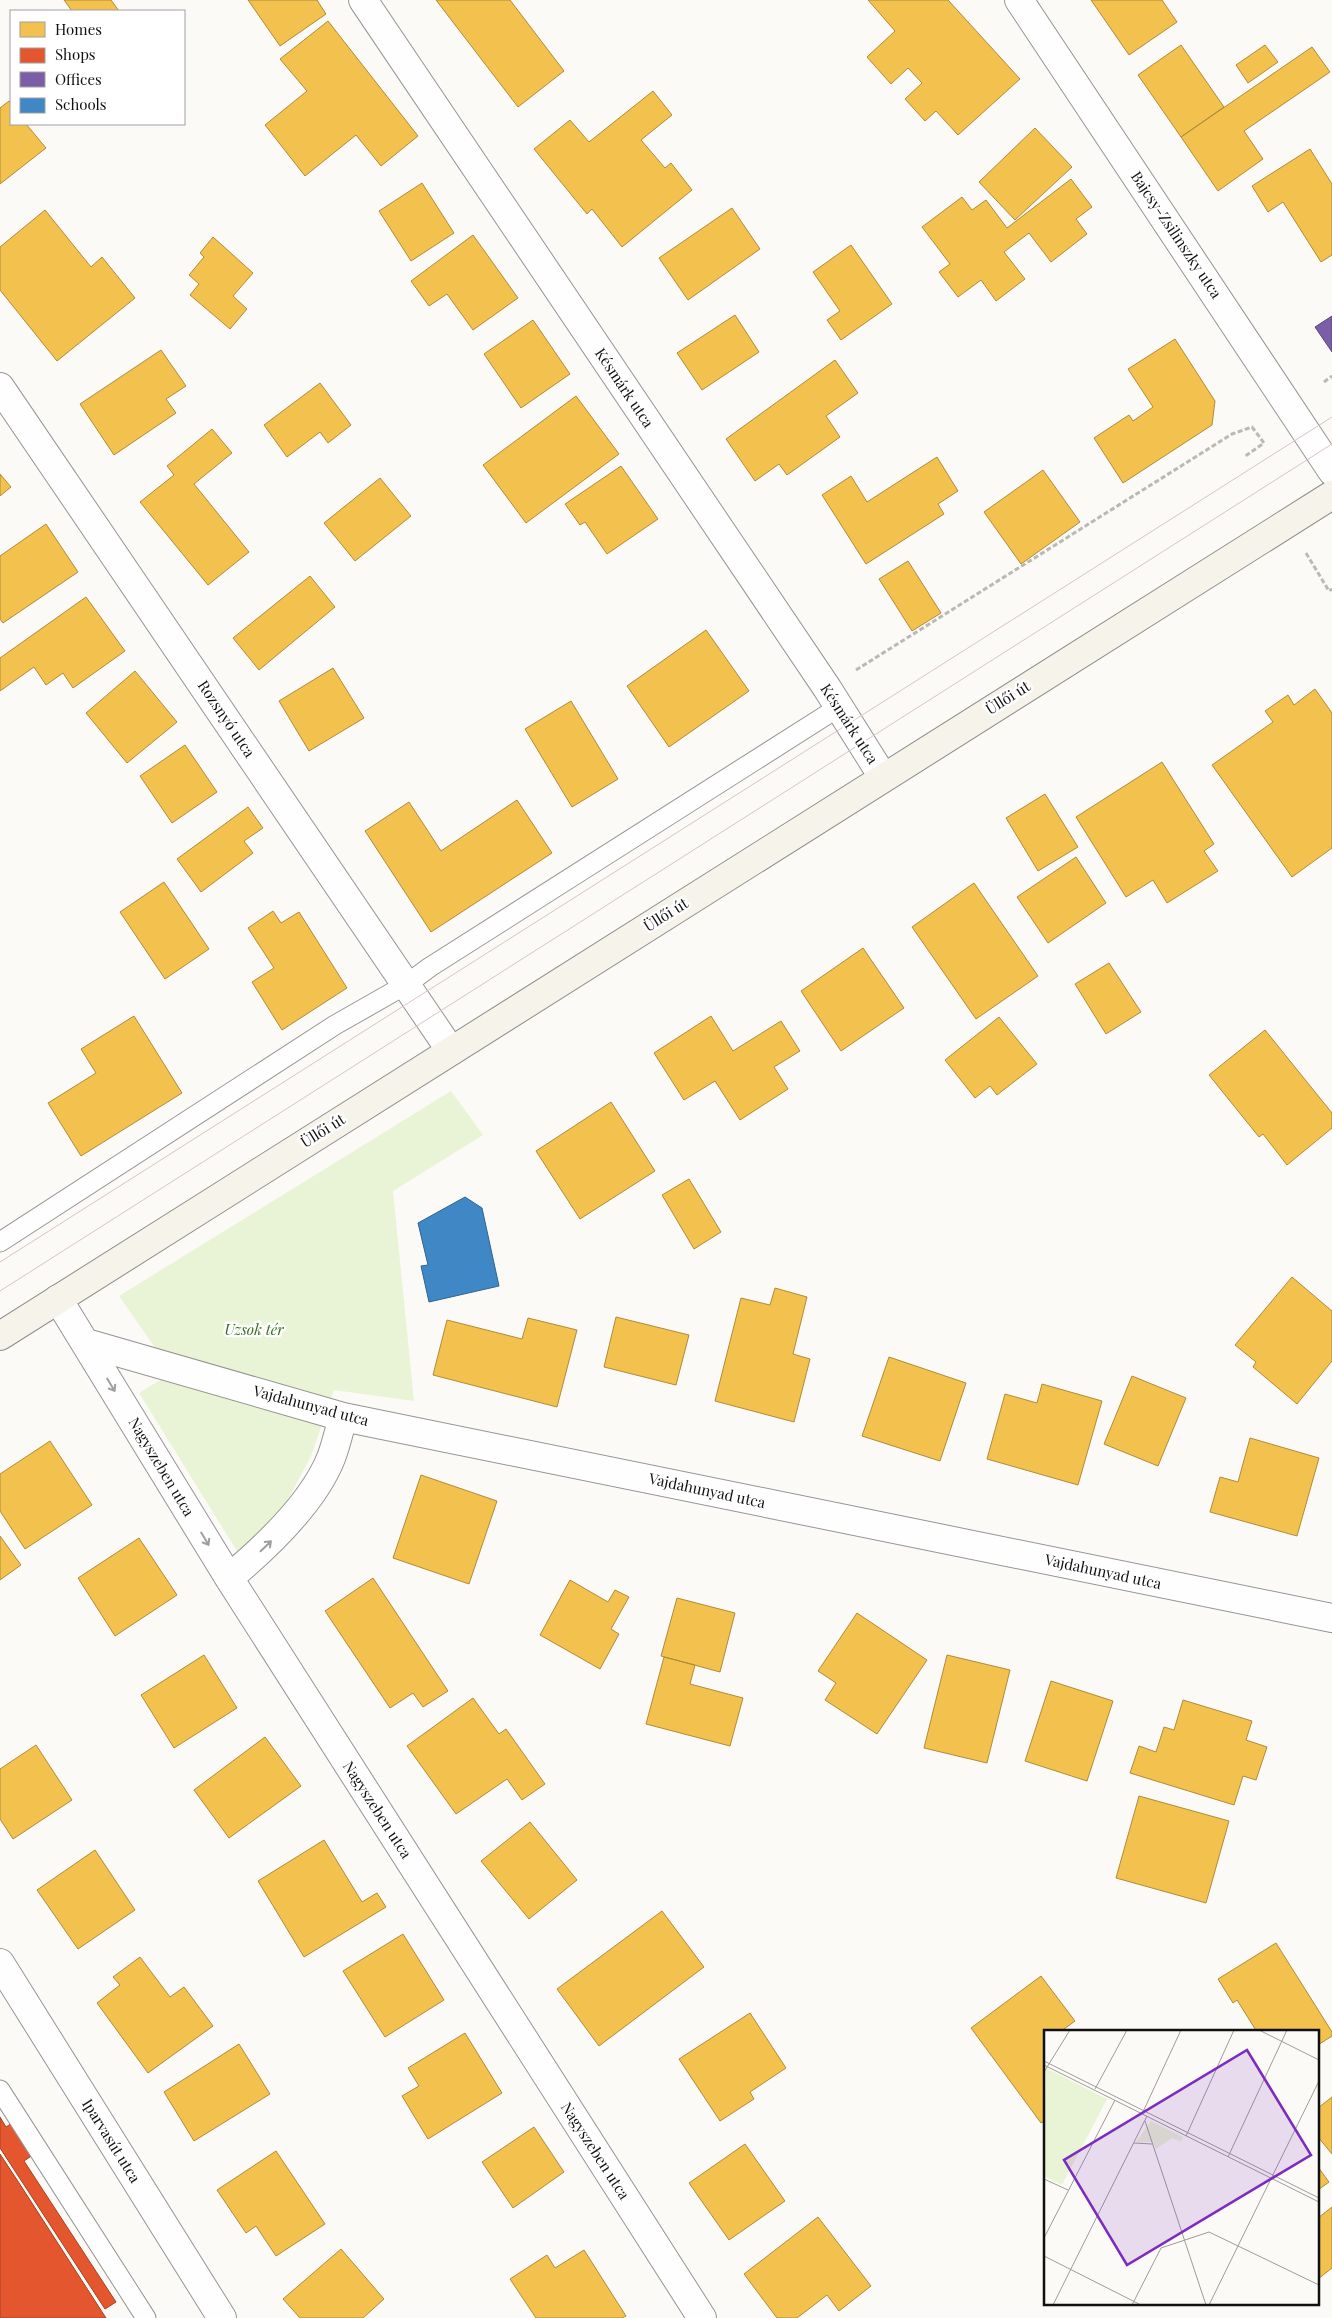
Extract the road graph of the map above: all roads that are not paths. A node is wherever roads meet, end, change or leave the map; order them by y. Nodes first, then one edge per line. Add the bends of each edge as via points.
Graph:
1 (363, 0) edge
2 (1019, 0) edge
3 (0, 387) edge
4 (1332, 471) edge
5 (1332, 495) edge
6 (833, 698) junction
7 (883, 777) junction
8 (407, 984) junction
9 (451, 1051) junction
10 (0, 1242) edge
11 (58, 1299) junction
12 (2, 1330) edge
13 (86, 1343) junction
14 (343, 1417) junction
15 (229, 1578) junction
16 (1332, 1618) edge
17 (0, 1963) edge
18 (0, 2090) edge
19 (146, 2318) edge
20 (222, 2318) edge
21 (702, 2318) edge

1 - 6 street, Késmárk utca
2 - 4 street, Bajcsy-Zsilinszky utca
3 - 8 street, Rozsnyó utca
5 - 7 main road, Üllői út
6 - 7 street, Késmárk utca
6 - 8 lane
7 - 9 main road, Üllői út
8 - 9 street, Rozsnyó utca
8 - 10 lane via 335,1025
9 - 11 main road, Üllői út
11 - 12 main road, Üllői út
11 - 13 street, Nagyszeben utca
13 - 14 street, Vajdahunyad utca
13 -> 15 street, Nagyszeben utca
15 -> 14 street via 268,1545 306,1500 330,1460
14 - 16 street, Vajdahunyad utca
15 - 21 street, Nagyszeben utca
17 - 20 street, Iparvasút utca
18 - 19 lane

